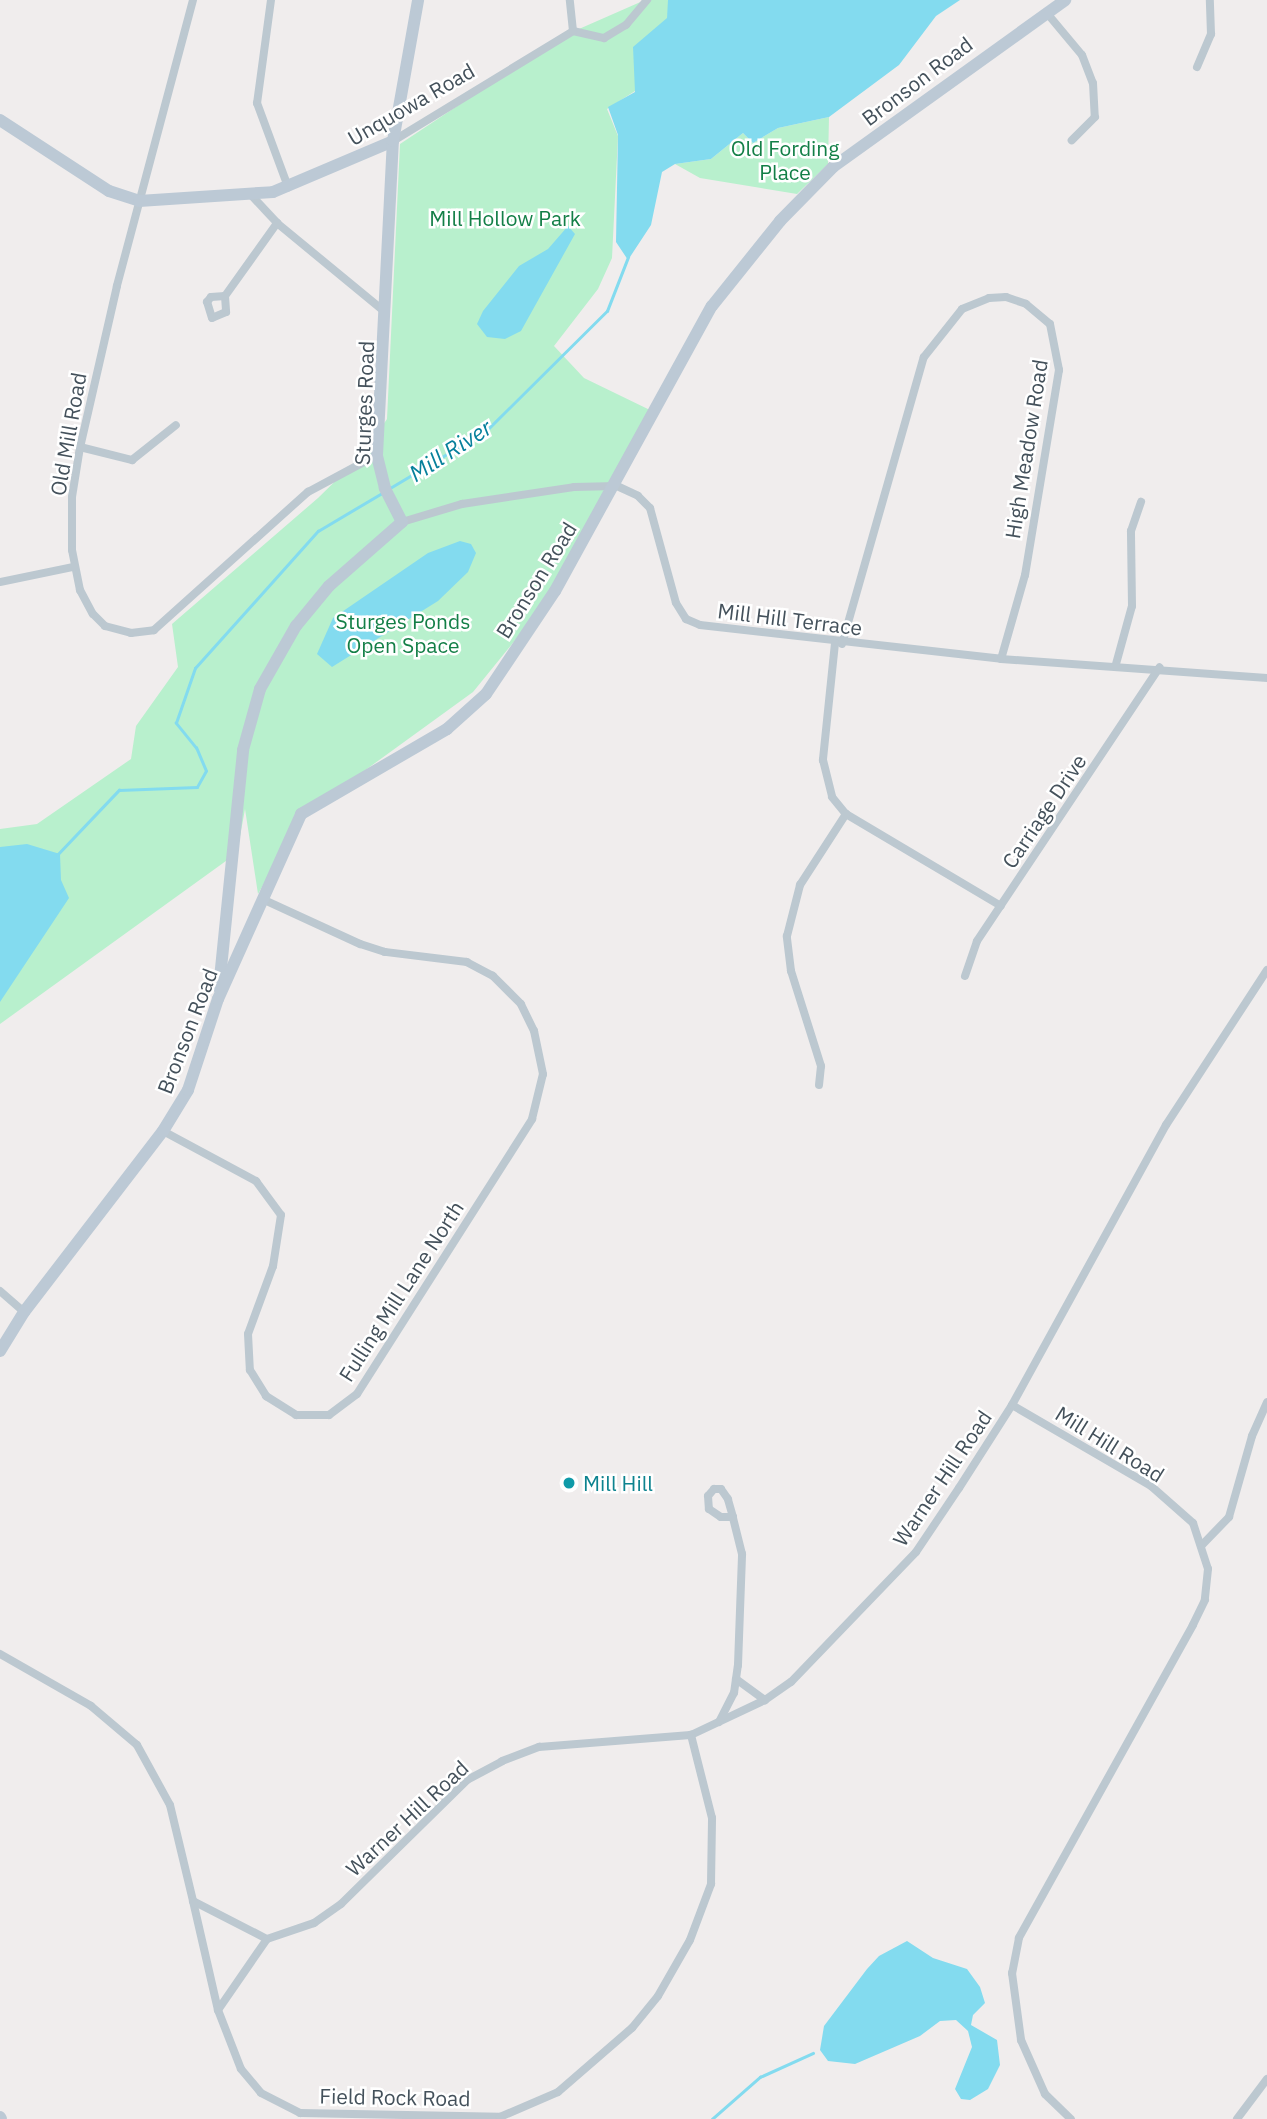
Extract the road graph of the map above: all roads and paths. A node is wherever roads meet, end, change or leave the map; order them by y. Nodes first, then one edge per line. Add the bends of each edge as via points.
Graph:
1 (194, 0) edge
2 (271, 0) edge
3 (418, 0) edge
4 (570, 0) edge
5 (647, 0) edge
6 (1065, 0) edge
7 (1210, 0) edge
8 (1046, 12) junction
9 (573, 31) junction
10 (1197, 67) dead end
11 (0, 120) edge
12 (1072, 139) dead end
13 (393, 142) junction
14 (288, 187) junction
15 (252, 196) junction
16 (139, 201) junction
17 (277, 223) junction
18 (225, 296) dead end
19 (386, 313) junction
20 (176, 425) dead end
21 (80, 447) junction
22 (377, 459) junction
23 (617, 486) junction
24 (1141, 502) dead end
25 (402, 522) junction
26 (73, 567) junction
27 (0, 582) edge
28 (838, 644) junction
29 (1002, 659) junction
30 (1116, 664) junction
31 (1160, 667) junction
32 (1267, 678) edge
33 (846, 814) junction
34 (262, 899) junction
35 (1001, 906) junction
36 (1267, 970) edge
37 (965, 976) dead end
38 (218, 999) junction
39 (819, 1085) dead end
40 (163, 1131) junction
41 (0, 1291) edge
42 (24, 1312) junction
43 (0, 1351) edge
44 (1267, 1402) edge
45 (1012, 1405) junction
46 (733, 1517) dead end
47 (1202, 1545) junction
48 (0, 1654) edge
49 (736, 1679) junction
50 (765, 1700) junction
51 (719, 1722) junction
52 (691, 1735) junction
53 (193, 1901) junction
54 (267, 1939) junction
55 (218, 2010) junction
56 (1267, 2079) edge
57 (500, 2118) edge
58 (1071, 2119) edge
59 (1237, 2119) edge

1 - 16 street, Old Mill Road
2 - 14 street via 257,103
3 - 13 main road, Sturges Road
4 - 9 street
5 - 9 street via 626,25 604,38
6 - 8 main road, Bronson Road
7 - 10 street via 1211,34
8 - 12 street via 1082,55 1093,83 1095,117
8 - 23 main road, Bronson Road via 834,167 771,231 712,306
9 - 13 street, Unquowa Road
11 - 16 main road, Unquowa Road via 109,191
13 - 14 main road, Unquowa Road
13 - 19 main road, Sturges Road
14 - 15 main road, Unquowa Road
15 - 16 main road, Unquowa Road
15 - 17 street
16 - 21 street, Old Mill Road
17 - 18 street
17 - 19 street
19 - 22 main road, Sturges Road
20 - 21 street via 132,460
21 - 26 street, Old Mill Road via 72,497
22 - 25 main road, Sturges Road
22 - 26 street, Old Mill Road via 307,492 151,631 118,630 99,621 80,590
23 - 25 street via 574,487 462,504
23 - 28 street, Mill Hill Terrace via 638,496 652,511 672,593 689,621 736,632
23 - 34 main road, Bronson Road via 555,592 486,694 447,729 301,814
24 - 30 street via 1131,531 1132,606
25 - 38 main road via 329,586 296,626 260,689 243,750
26 - 27 street
28 - 29 street, Mill Hill Terrace
28 - 29 street, High Meadow Road via 925,357 962,309 981,300 1006,297 1026,304 1050,324 1059,370 1025,575
28 - 33 street, High Meadow Road via 823,770 828,790
29 - 30 street, Mill Hill Terrace
30 - 31 street, Mill Hill Terrace
31 - 32 street, Mill Hill Terrace
31 - 35 street, Carriage Drive
33 - 35 street
33 - 39 street via 800,885 787,936 791,971 821,1066
34 - 38 main road, Bronson Road
34 - 40 street, Fulling Mill Lane North via 360,944 467,962 493,976 521,1004 534,1031 543,1074 532,1119 356,1394 329,1415 296,1415 266,1396 250,1370 248,1334 273,1266 281,1215 256,1181
35 - 37 street, Carriage Drive via 977,941
36 - 45 street via 1165,1126
38 - 40 main road, Bronson Road via 188,1090
40 - 42 main road, Bronson Road
41 - 42 street
42 - 43 main road, Bronson Road
44 - 47 street via 1252,1436 1229,1517
45 - 47 street, Mill Hill Road via 1151,1486 1193,1523
45 - 50 street, Warner Hill Road via 916,1552 791,1682
46 - 49 street via 742,1554
47 - 58 street, Mill Hill Road via 1207,1584 1193,1625 1019,1938 1012,1973 1021,2040 1045,2094
48 - 53 street via 91,1706 137,1745 170,1805
49 - 50 street
49 - 51 street
50 - 51 street, Warner Hill Road
51 - 52 street, Warner Hill Road
52 - 54 street, Warner Hill Road via 539,1747 502,1761 467,1780 341,1904 314,1923
52 - 57 street via 712,1818 711,1884 690,1940 658,1996 632,2028 558,2092
53 - 54 street
53 - 55 street, Field Rock Road
54 - 55 street
55 - 57 street, Field Rock Road via 241,2069 261,2093 300,2113
56 - 59 street

